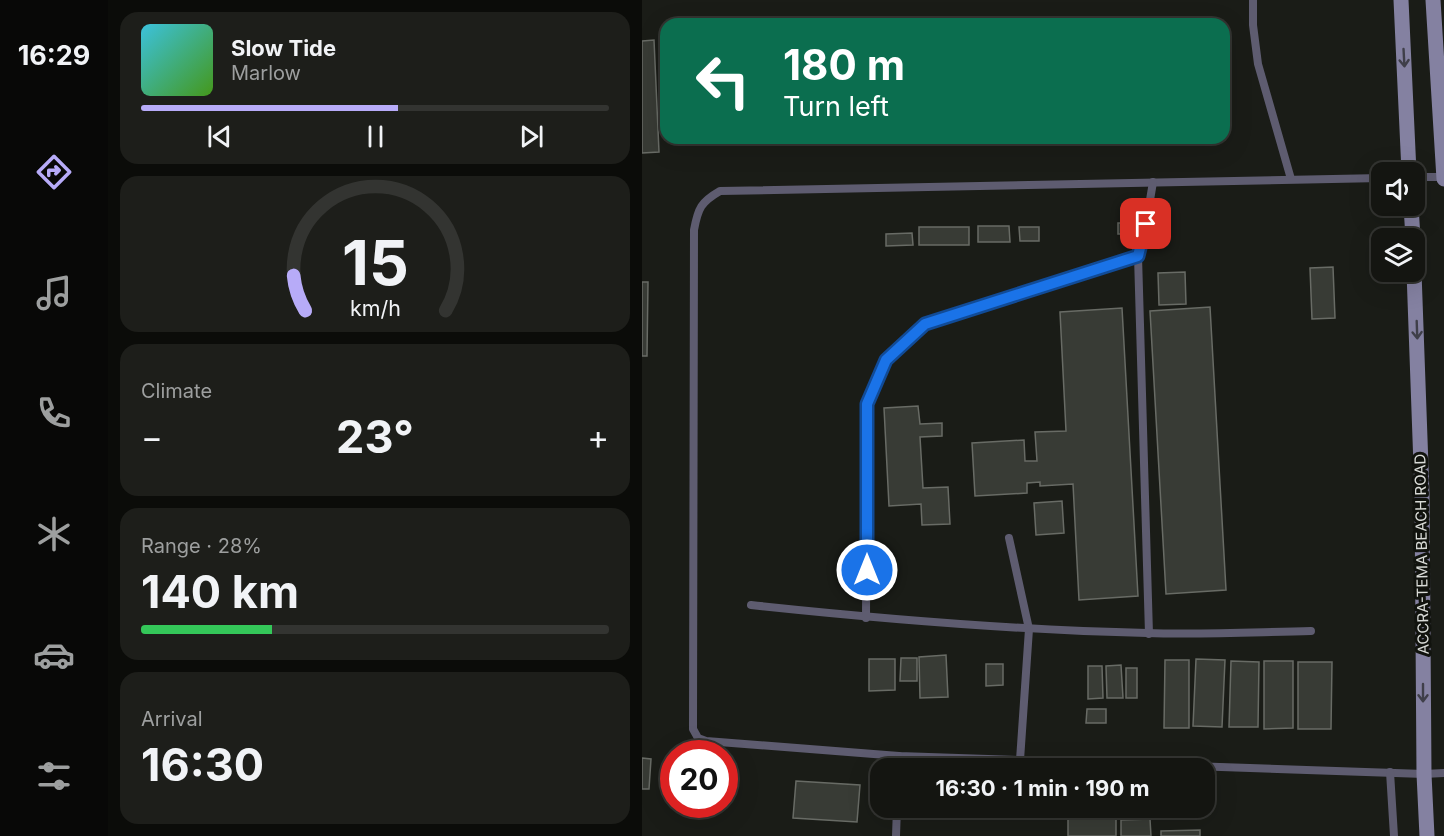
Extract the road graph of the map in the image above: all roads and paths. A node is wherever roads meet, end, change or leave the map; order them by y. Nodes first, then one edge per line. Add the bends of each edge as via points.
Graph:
1 (1253, 0) edge
2 (1401, 0) edge
3 (1433, 0) edge
4 (1409, 162) edge
5 (1425, 177) edge
6 (1371, 178) edge
7 (1444, 178) edge
8 (1291, 179) junction
9 (1154, 182) junction
10 (1138, 256) junction
11 (1414, 282) edge
12 (1009, 537) dead end
13 (751, 605) dead end
14 (866, 618) junction
15 (1029, 629) junction
16 (1311, 631) dead end
17 (1149, 634) junction
18 (899, 756) joint
19 (960, 758) edge
20 (1020, 758) edge
21 (1215, 766) edge
22 (1390, 772) junction
23 (1444, 773) edge
24 (1424, 774) junction
25 (897, 818) edge
26 (896, 836) edge
27 (1394, 836) edge
28 (1427, 836) edge

1 - 8 lane via 1258,64
2 -> 4 main road
3 - 7 main road
5 - 7 lane
6 - 8 lane
8 - 9 lane
9 - 10 lane
9 - 18 lane via 720,191 705,200 697,213 693,729 698,738 706,741
10 - 14 lane via 925,324 886,360 867,404
10 - 17 lane
11 -> 24 main road, ACCRA-TEMA BEACH ROAD via 1422,495
12 - 15 lane
13 - 14 lane
14 - 15 lane
15 - 17 lane
15 - 20 lane
16 - 17 lane
18 - 19 lane
21 - 22 lane
22 - 24 lane
22 - 27 lane
23 - 24 lane
24 - 28 main road, ACCRA-TEMA BEACH ROAD
25 - 26 lane

